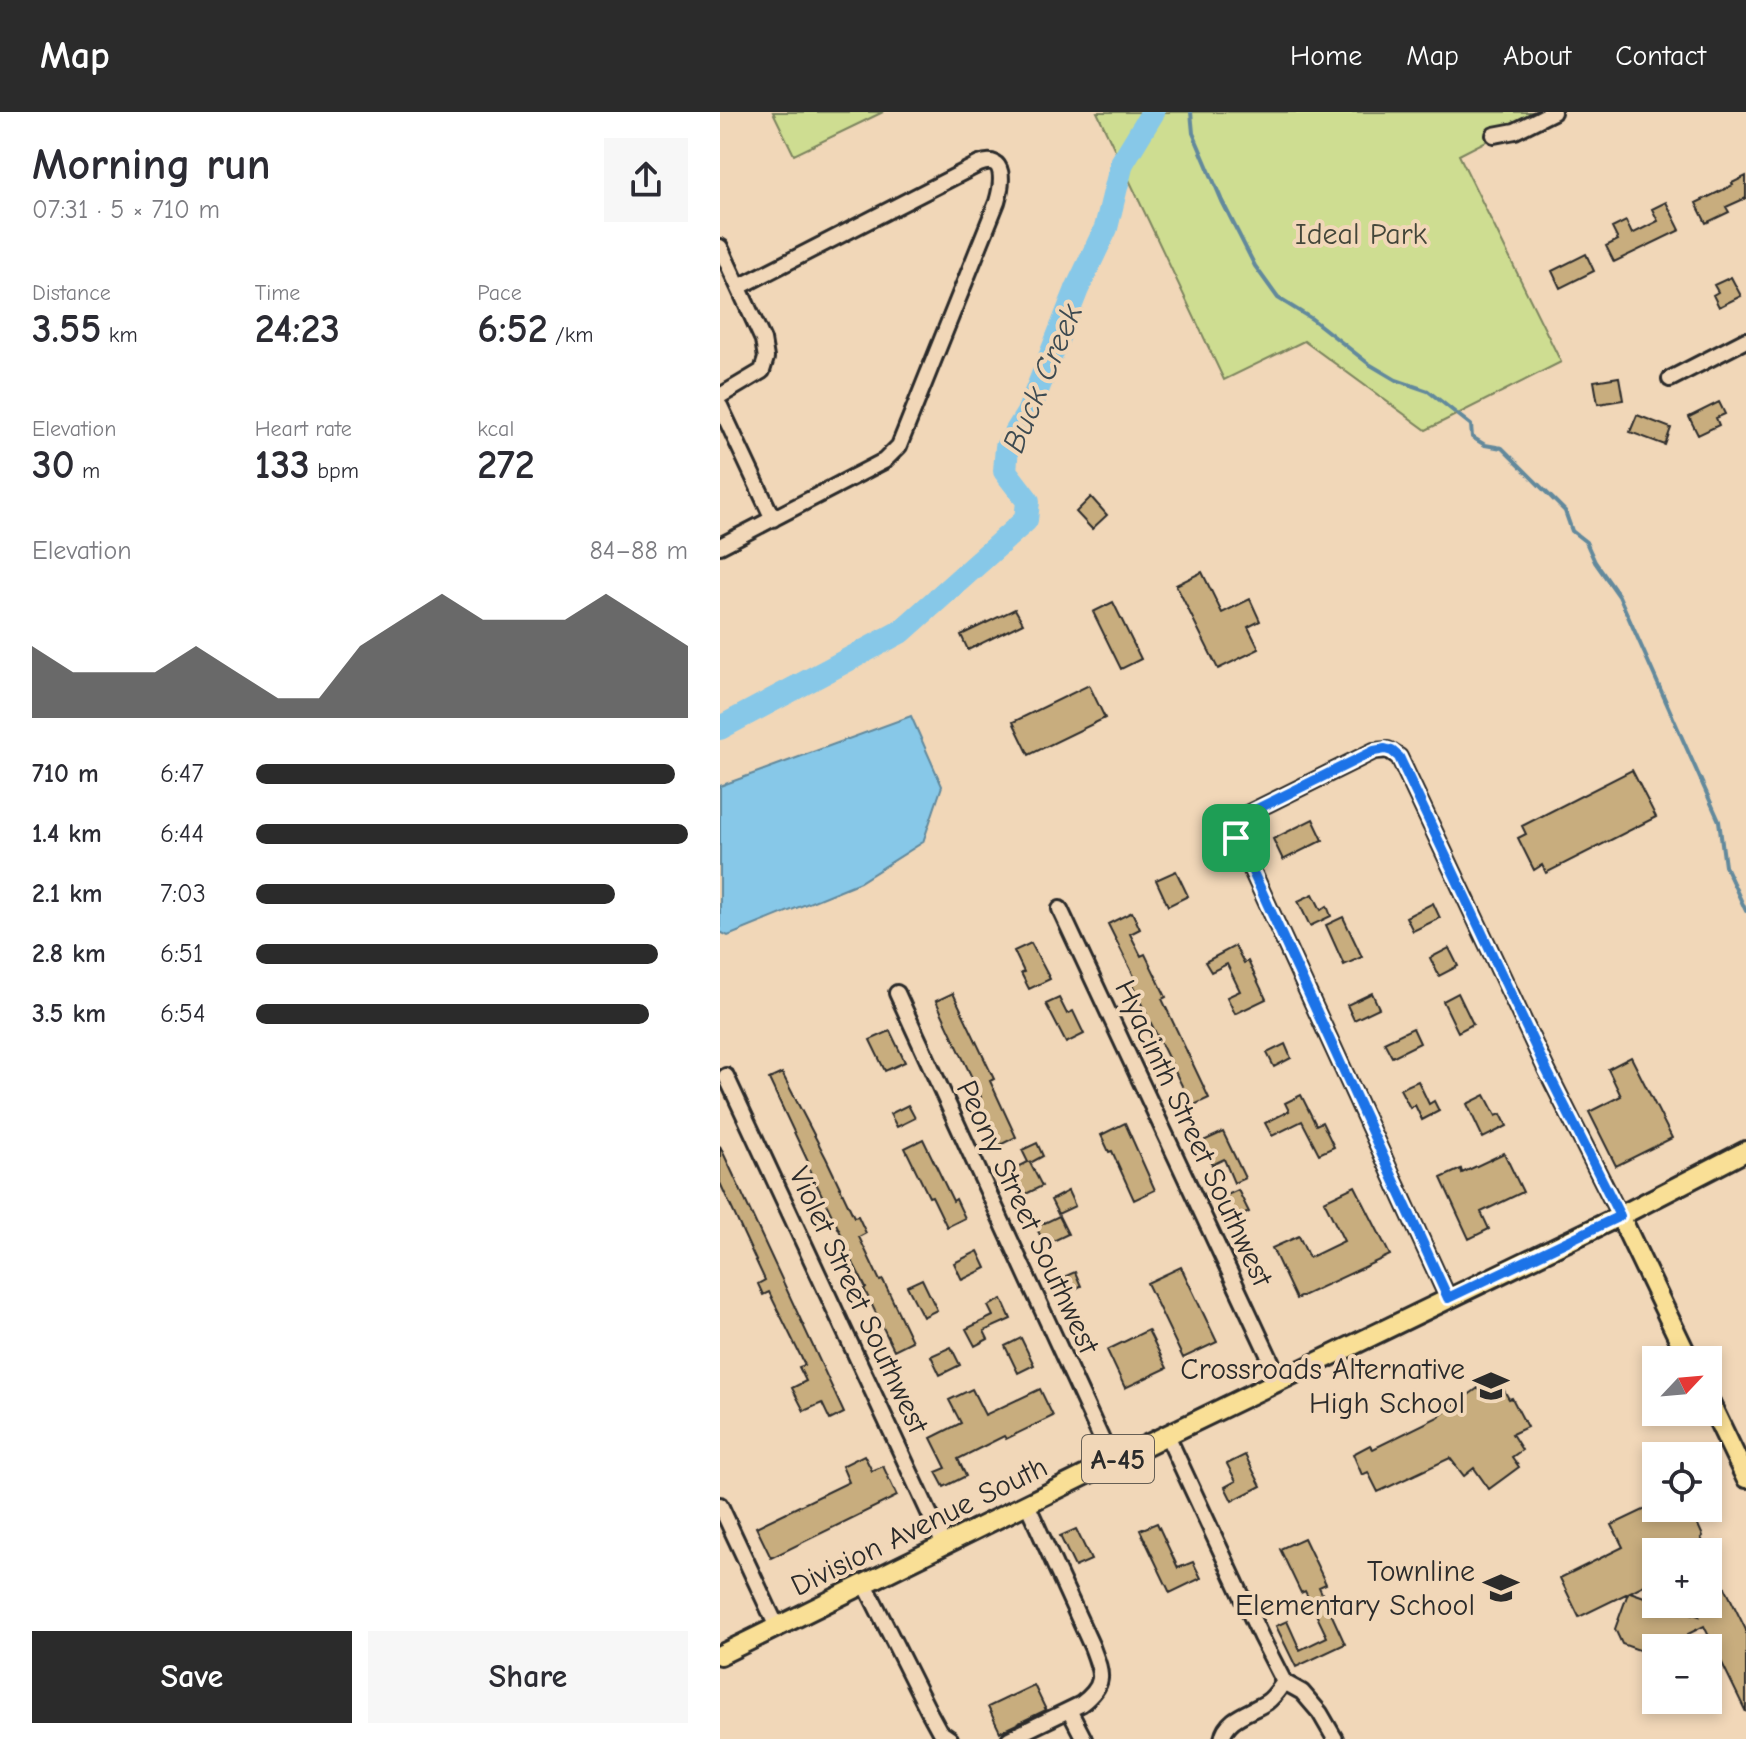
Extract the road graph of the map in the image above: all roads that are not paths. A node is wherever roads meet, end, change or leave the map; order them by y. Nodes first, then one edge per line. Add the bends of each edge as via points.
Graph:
1 (1553, 112) edge
2 (1494, 135) dead end
3 (720, 247) edge
4 (739, 287) junction
5 (1746, 340) edge
6 (1670, 379) dead end
7 (720, 396) edge
8 (720, 406) edge
9 (773, 519) junction
10 (720, 546) edge
11 (1060, 909) dead end
12 (897, 993) dead end
13 (726, 1076) dead end
14 (1746, 1151) edge
15 (1620, 1216) junction
16 (1448, 1298) junction
17 (1682, 1346) edge
18 (1280, 1380) junction
19 (1721, 1426) edge
20 (1167, 1435) junction
21 (1112, 1462) junction
22 (1746, 1478) edge
23 (1027, 1504) junction
24 (720, 1505) edge
25 (944, 1545) junction
26 (865, 1584) junction
27 (777, 1627) junction
28 (720, 1655) edge
29 (1284, 1682) junction
30 (1069, 1710) junction
31 (950, 1739) edge
32 (1009, 1739) edge
33 (1084, 1739) edge
34 (1222, 1739) edge
35 (1335, 1739) edge

1 - 2 street
3 - 4 street
4 - 7 street via 766,358 762,371
4 - 9 street via 979,164 995,163 999,169 997,202 899,446 884,461
5 - 6 street
8 - 9 street
9 - 10 street
11 - 18 street, Hyacinth Street Southwest
12 - 21 street, Peony Street Southwest
13 - 25 street, Violet Street Southwest
14 - 15 main road, Division Avenue South / A-45
15 - 16 main road, Division Avenue South / A-45
15 - 16 street via 1399,757 1388,750 1374,751 1241,817 1234,831
15 - 17 main road
16 - 18 main road, Division Avenue South / A-45
18 - 20 main road, Division Avenue South / A-45
19 - 22 main road
20 - 21 main road, Division Avenue South / A-45
20 - 29 street
21 - 23 main road, Division Avenue South / A-45
23 - 25 main road, Division Avenue South / A-45
23 - 30 street via 1100,1667 1101,1680 1091,1696
24 - 27 street
25 - 26 main road, Division Avenue South / A-45
26 - 27 main road, Division Avenue South / A-45
26 - 31 street via 940,1732
27 - 28 main road, Division Avenue South / A-45
29 - 34 street via 1269,1701 1225,1728
29 - 35 street via 1302,1692
30 - 32 street
30 - 33 street

